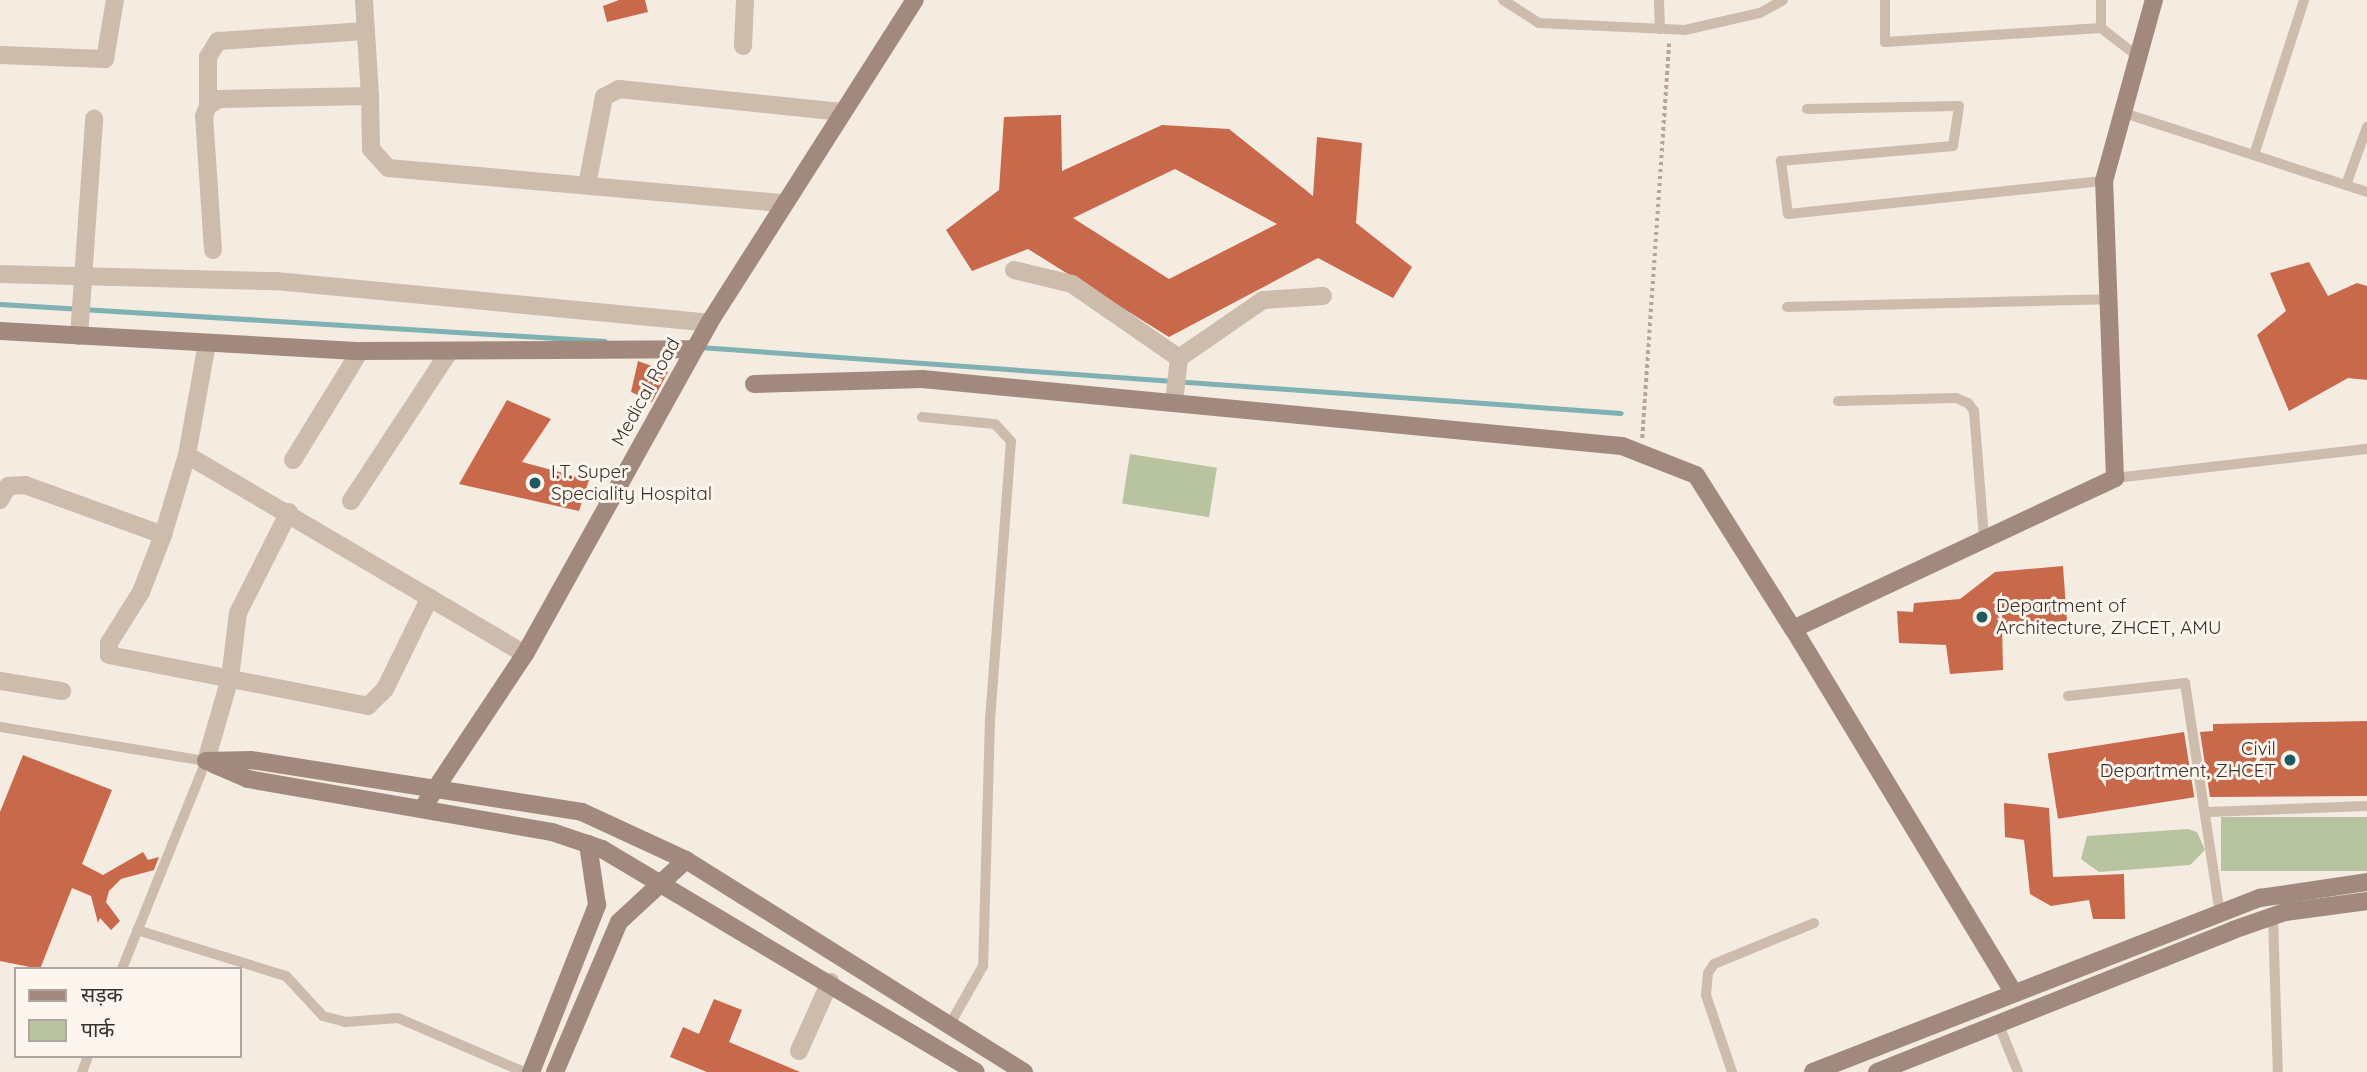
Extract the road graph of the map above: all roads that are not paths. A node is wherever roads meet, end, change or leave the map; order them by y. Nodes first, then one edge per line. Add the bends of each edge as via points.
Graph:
1 (115, 0) edge
2 (364, 0) edge
3 (745, 0) edge
4 (915, 0) edge
5 (1503, 0) edge
6 (1659, 0) edge
7 (1783, 0) edge
8 (1885, 0) edge
9 (2101, 0) edge
10 (2154, 0) edge
11 (2304, 0) edge
12 (2101, 28) junction
13 (1665, 29) junction
14 (366, 31) junction
15 (743, 46) dead end
16 (0, 55) edge
17 (2140, 58) junction
18 (370, 96) junction
19 (208, 106) junction
20 (1807, 110) dead end
21 (842, 112) junction
22 (2124, 113) junction
23 (94, 119) dead end
24 (2367, 127) edge
25 (2254, 155) junction
26 (2104, 181) junction
27 (587, 185) junction
28 (2346, 185) junction
29 (2367, 192) edge
30 (783, 203) junction
31 (213, 250) dead end
32 (1014, 270) dead end
33 (0, 274) edge
34 (84, 281) junction
35 (1323, 296) dead end
36 (2108, 299) junction
37 (1787, 307) dead end
38 (709, 323) junction
39 (0, 331) edge
40 (79, 336) junction
41 (207, 343) junction
42 (693, 349) junction
43 (360, 351) junction
44 (449, 352) junction
45 (1179, 358) junction
46 (754, 384) dead end
47 (1838, 401) dead end
48 (1174, 403) junction
49 (922, 417) dead end
50 (2367, 449) edge
51 (187, 455) junction
52 (293, 460) dead end
53 (2115, 478) junction
54 (0, 500) edge
55 (351, 501) dead end
56 (289, 512) junction
57 (163, 535) junction
58 (1984, 539) junction
59 (430, 597) junction
60 (1793, 629) junction
61 (525, 654) junction
62 (230, 678) junction
63 (0, 681) edge
64 (62, 691) dead end
65 (2068, 696) dead end
66 (1, 728) edge
67 (206, 761) junction
68 (431, 789) junction
69 (2367, 806) edge
70 (422, 809) junction
71 (2208, 812) junction
72 (589, 844) junction
73 (686, 860) junction
74 (662, 881) junction
75 (2367, 882) edge
76 (2367, 901) edge
77 (2220, 914) junction
78 (2273, 917) junction
79 (1814, 923) dead end
80 (137, 930) junction
81 (123, 967) edge
82 (831, 982) junction
83 (2012, 990) junction
84 (1998, 1023) junction
85 (950, 1024) junction
86 (799, 1051) dead end
87 (524, 1072) edge
88 (531, 1072) edge
89 (555, 1072) edge
90 (976, 1072) edge
91 (1024, 1072) edge
92 (1732, 1072) edge
93 (1813, 1072) edge
94 (1877, 1072) edge
95 (2018, 1072) edge
96 (2278, 1072) edge

1 - 16 street via 105,59
2 - 14 street
3 - 15 street
4 - 21 street, Medical Road
5 - 13 lane via 1538,23
6 - 13 lane
7 - 13 lane via 1760,13
8 - 12 lane via 1885,42
9 - 12 lane
10 - 17 street
11 - 25 lane
12 - 17 lane
14 - 18 street
14 - 19 street via 218,41 208,57
17 - 22 street
18 - 19 street via 219,99
18 - 27 street via 371,149 388,168
19 - 31 street via 204,116
20 - 26 lane via 1959,106 1953,146 1780,161 1787,214
21 - 27 street via 619,89 604,97
21 - 30 street, Medical Road
22 - 25 lane
22 - 26 street
23 - 34 street
24 - 28 lane
25 - 28 lane
26 - 36 street
27 - 30 street
28 - 29 lane
30 - 38 street, Medical Road
32 - 45 street via 1072,284
33 - 34 street
34 - 38 street via 288,282
34 - 40 street
35 - 45 street via 1263,300
36 - 37 lane
36 - 53 street
38 - 42 street, Medical Road
39 - 40 street
40 - 41 street
41 - 43 street
41 - 51 street
42 - 44 street
42 - 61 street, Medical Road
43 - 44 street
43 - 52 street
44 - 55 street
45 - 48 street
46 - 48 street via 922,379
47 - 58 lane via 1956,398 1968,403 1974,411
48 - 60 street via 1622,446 1696,475
49 - 85 lane via 995,424 1011,441 990,719 983,966
50 - 53 lane
51 - 56 street
51 - 57 street
53 - 58 street
54 - 57 street via 8,486 25,485
56 - 59 street
56 - 62 street via 238,613
57 - 62 street via 141,592 109,643 109,655
58 - 60 street
59 - 61 street
59 - 62 street via 385,688 368,706
60 - 83 street
61 - 68 street, Medical Road
62 - 67 street
63 - 64 street
65 - 71 lane via 2185,683
66 - 67 lane
67 - 68 street via 251,760
67 - 70 street via 248,779
67 - 80 lane
68 - 70 street, Medical Road
68 - 73 street via 582,812
69 - 71 lane
70 - 72 street
71 - 77 lane
72 - 74 street
72 - 88 street via 597,905
73 - 74 street
73 - 85 street
74 - 82 street
74 - 89 street via 619,922
75 - 77 street via 2286,890
76 - 78 street
77 - 83 street
78 - 84 street
78 - 96 lane
79 - 92 lane via 1723,961 1708,973 1706,995
80 - 81 lane
80 - 87 lane via 286,976 323,1016 345,1022 398,1018
82 - 86 street
82 - 90 street
83 - 93 street
84 - 94 street
84 - 95 lane
85 - 91 street

